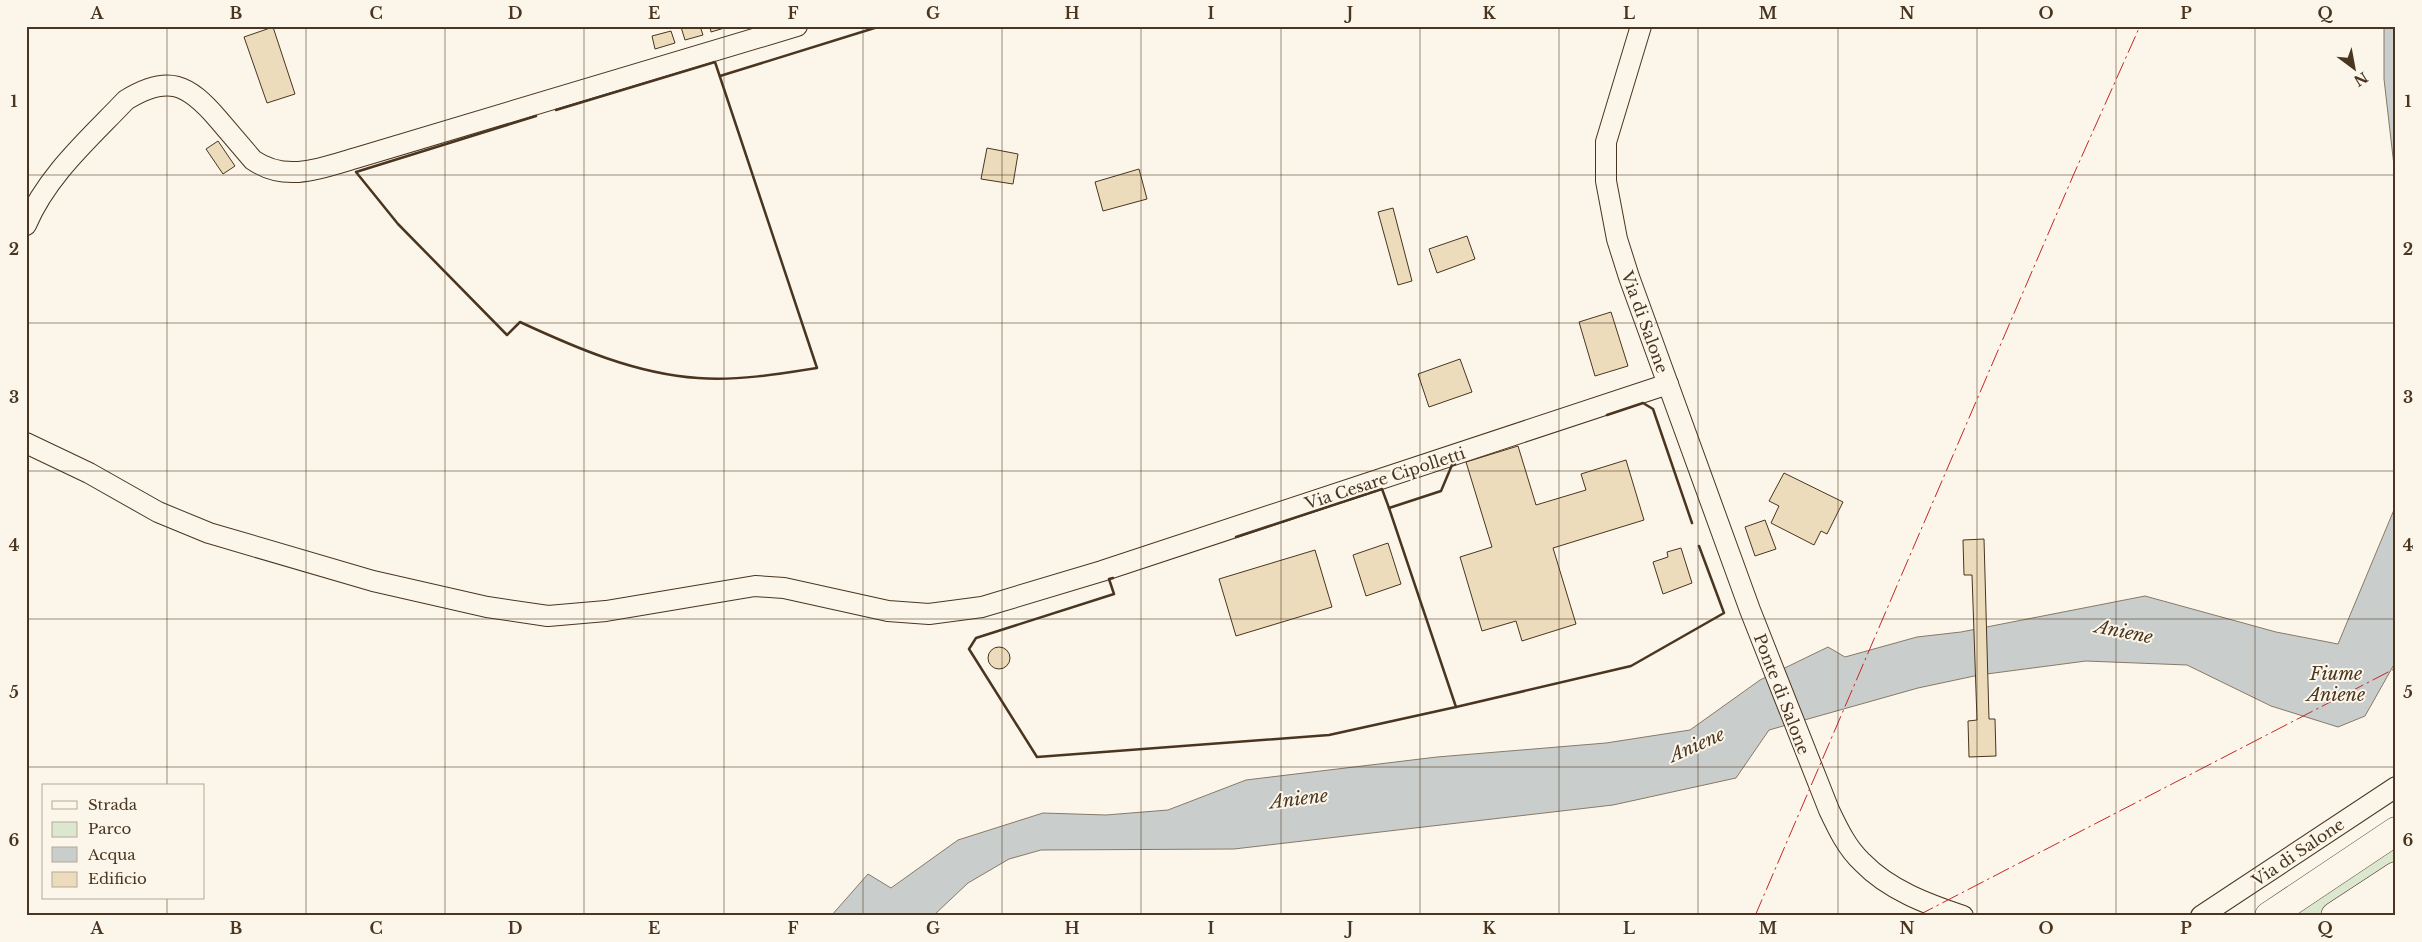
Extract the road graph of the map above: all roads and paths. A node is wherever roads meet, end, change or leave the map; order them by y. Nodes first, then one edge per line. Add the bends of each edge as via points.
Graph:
1 (797, 26) edge
2 (1641, 26) edge
3 (26, 225) edge
4 (1668, 384) junction
5 (26, 443) edge
6 (1750, 610) joint
7 (2396, 787) edge
8 (2396, 831) edge
9 (2396, 876) edge
10 (2396, 903) edge
11 (1963, 916) edge
12 (2201, 916) edge
13 (2269, 916) edge
14 (2335, 916) edge
15 (2377, 916) edge

1 - 3 street via 299,173 286,173 260,165 200,98 176,86 161,86 126,100 62,168 39,199
2 - 4 street, Via di Salone via 1606,142 1606,181 1626,267
4 - 5 street, Via Cesare Cipolletti via 1102,571 982,607 929,614 888,611 784,588 755,586 606,611 548,616 487,607 373,581 209,533 158,512
4 - 6 street, Via di Salone
6 - 11 street, Ponte di Salone via 1815,777 1844,839 1862,862 1880,877 1921,901
7 - 12 street, Via di Salone
8 - 13 highway
9 - 14 highway
10 - 15 highway

